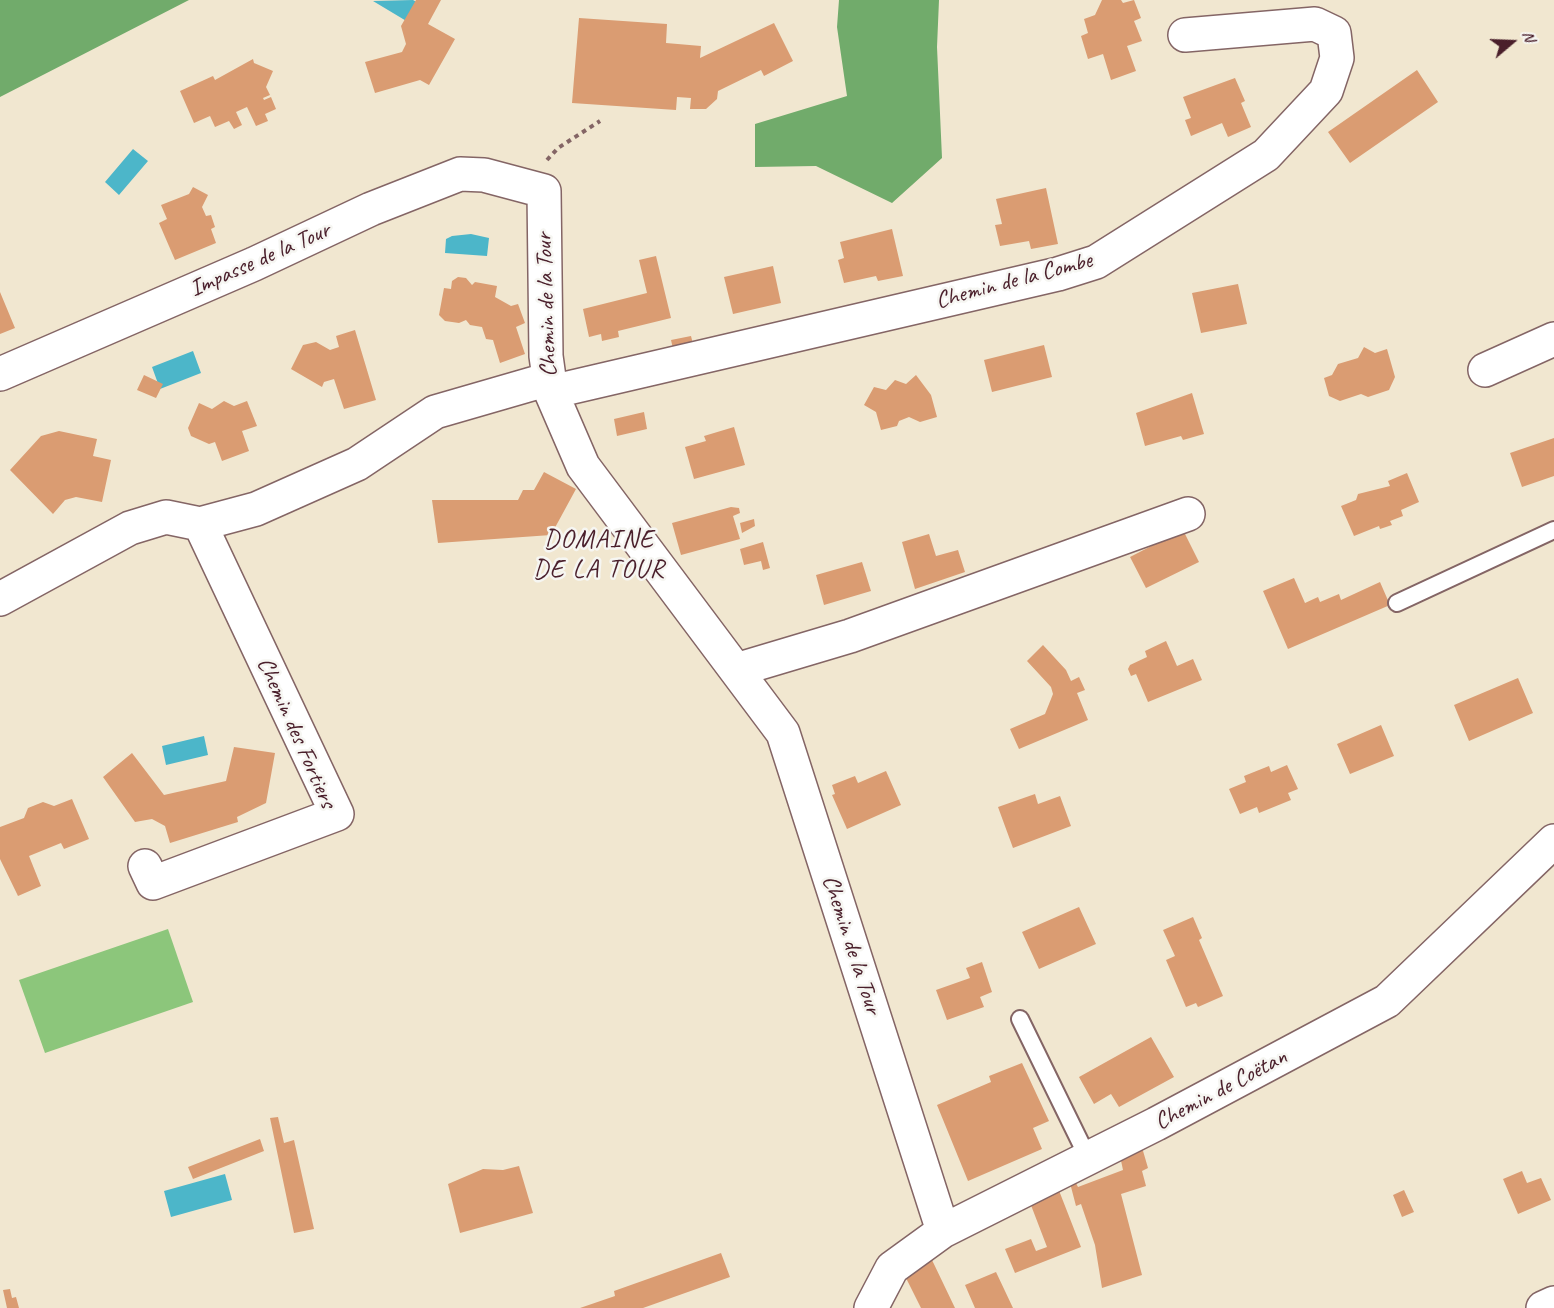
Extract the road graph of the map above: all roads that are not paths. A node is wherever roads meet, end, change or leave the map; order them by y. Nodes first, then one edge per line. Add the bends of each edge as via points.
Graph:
1 (1185, 35) dead end
2 (524, 185) joint
3 (1554, 339) edge
4 (1485, 370) dead end
5 (0, 374) edge
6 (550, 386) junction
7 (1188, 514) dead end
8 (200, 524) junction
9 (1554, 530) edge
10 (0, 598) edge
11 (1397, 603) dead end
12 (736, 670) junction
13 (1554, 841) edge
14 (145, 866) dead end
15 (1020, 1019) dead end
16 (1088, 1158) junction
17 (943, 1231) junction
18 (1554, 1303) edge
19 (871, 1308) edge
20 (1543, 1308) edge

1 - 6 street, Chemin de la Combe via 1315,24 1334,33 1337,58 1326,91 1266,155 1096,262 1058,274
2 - 5 street, Impasse de la Tour via 484,175 460,174 371,209
2 - 6 street, Chemin de la Tour via 544,191 546,356
3 - 4 street
6 - 8 street via 435,412 357,464 256,509
6 - 12 street, Chemin de la Tour via 584,466
7 - 12 street via 861,632
8 - 10 street via 166,517 130,528
8 - 14 street, Chemin des Fortiers via 337,814 153,883
9 - 11 lane
12 - 17 street, Chemin de la Tour via 783,733
13 - 16 street, Chemin de Coëtan via 1387,1001
15 - 16 lane
16 - 17 street, Chemin de Coëtan
17 - 19 street, Chemin de Coëtan via 892,1268
18 - 20 street

